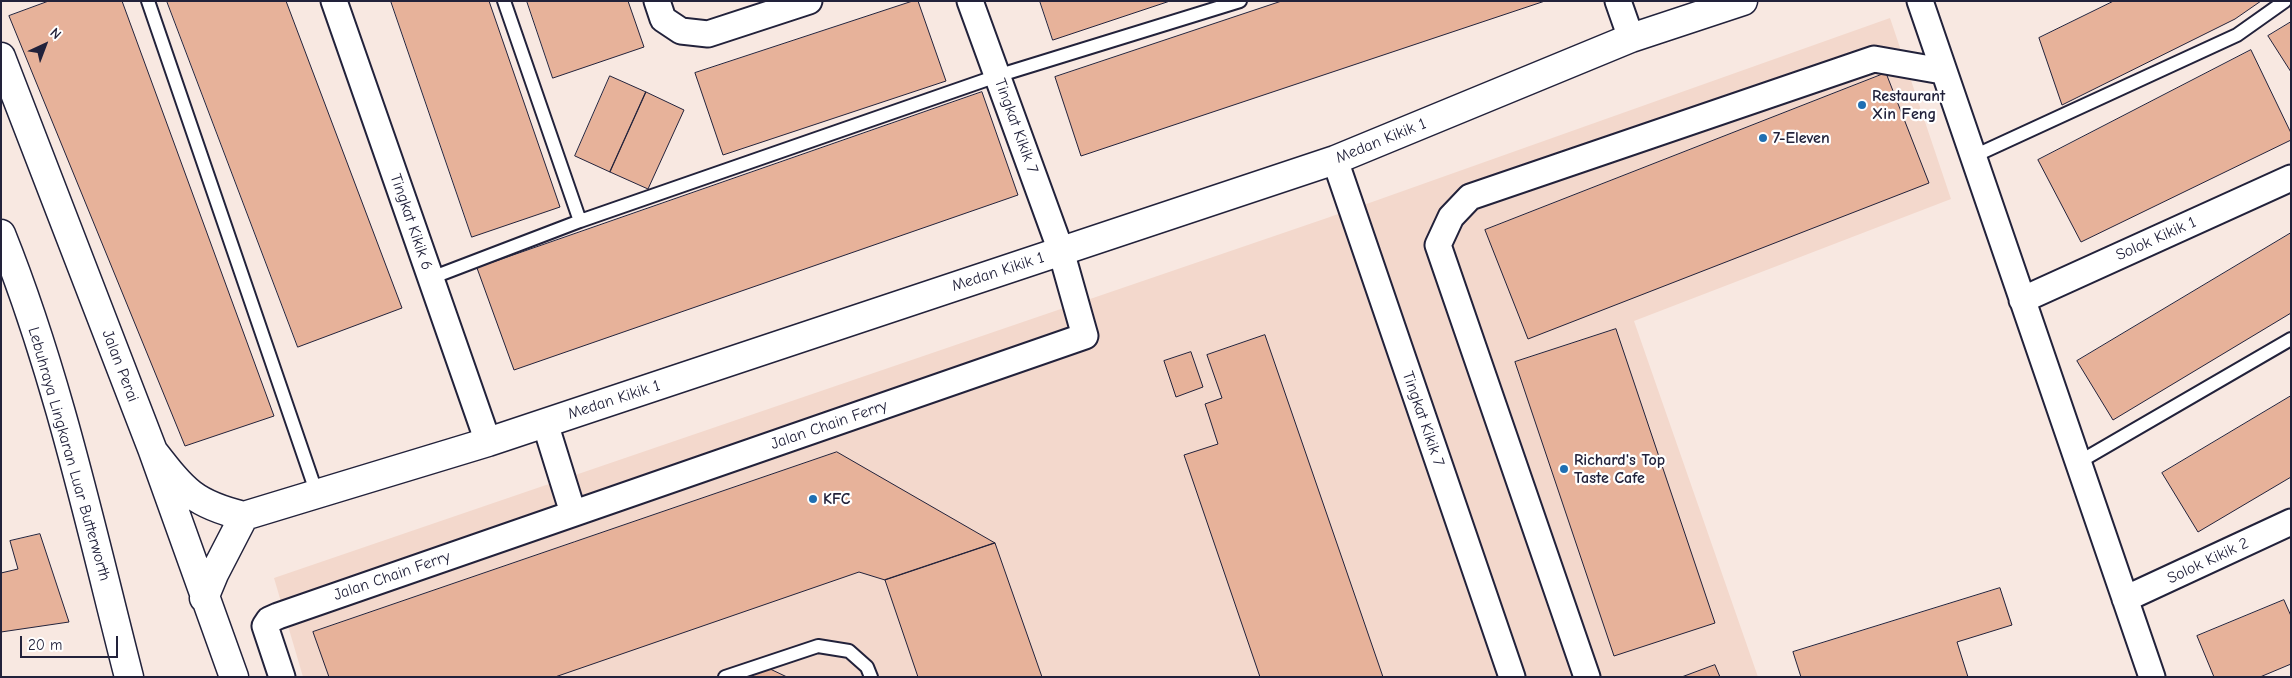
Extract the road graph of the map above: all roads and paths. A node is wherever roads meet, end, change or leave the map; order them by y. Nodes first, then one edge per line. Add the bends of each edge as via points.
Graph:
1 (148, 1) edge
2 (334, 1) edge
3 (504, 1) edge
4 (657, 1) edge
5 (809, 1) edge
6 (970, 1) edge
7 (1240, 1) edge
8 (1618, 1) edge
9 (1743, 1) edge
10 (1920, 1) edge
11 (2285, 1) edge
12 (1631, 38) junction
13 (1, 56) edge
14 (1942, 71) junction
15 (997, 76) junction
16 (1972, 157) junction
17 (1335, 160) junction
18 (2291, 178) edge
19 (580, 222) junction
20 (1, 234) edge
21 (1061, 252) junction
22 (431, 278) junction
23 (2022, 300) junction
24 (1085, 336) joint
25 (2291, 338) edge
26 (545, 423) junction
27 (488, 442) junction
28 (154, 451) junction
29 (2078, 462) junction
30 (317, 494) junction
31 (573, 513) junction
32 (244, 516) junction
33 (2291, 522) edge
34 (204, 598) junction
35 (2126, 599) junction
36 (129, 677) edge
37 (234, 677) edge
38 (282, 677) edge
39 (725, 677) edge
40 (871, 677) edge
41 (1512, 677) edge
42 (1587, 677) edge
43 (2152, 677) edge

1 - 30 lane
2 - 22 street, Tingkat Kikik 6
3 - 19 lane
4 - 5 street via 663,19 681,31 708,34
6 - 15 street, Tingkat Kikik 7
7 - 15 lane
8 - 12 street
9 - 12 main road, Medan Kikik 1
10 - 14 street
11 - 16 lane via 2237,35
12 - 17 main road, Medan Kikik 1
13 - 28 main road, Jalan Perai
14 - 16 street
14 - 42 street via 1874,59 1470,197 1451,217 1438,245
15 - 19 lane
15 - 21 street, Tingkat Kikik 7
16 - 23 street
17 - 21 main road, Medan Kikik 1
17 - 41 street, Tingkat Kikik 7
18 - 23 street, Solok Kikik 1
19 - 22 lane
20 - 36 main road, Lebuhraya Lingkaran Luar Butterworth via 22,287 62,421
21 - 24 street, Tingkat Kikik 7
21 - 26 main road, Medan Kikik 1
22 - 27 street, Tingkat Kikik 6
23 - 29 street
24 - 31 street, Jalan Chain Ferry
25 - 29 lane
26 - 27 main road, Medan Kikik 1
26 - 31 street
27 - 30 main road, Medan Kikik 1
28 - 32 main road via 188,493 208,506
28 - 34 main road, Jalan Perai
29 - 35 street
30 - 32 main road, Medan Kikik 1
31 - 38 street, Jalan Chain Ferry via 269,620 265,626
32 - 34 main road
33 - 35 street, Solok Kikik 2
34 - 37 main road, Jalan Perai
35 - 43 street
39 - 40 lane via 818,646 849,651 867,667

